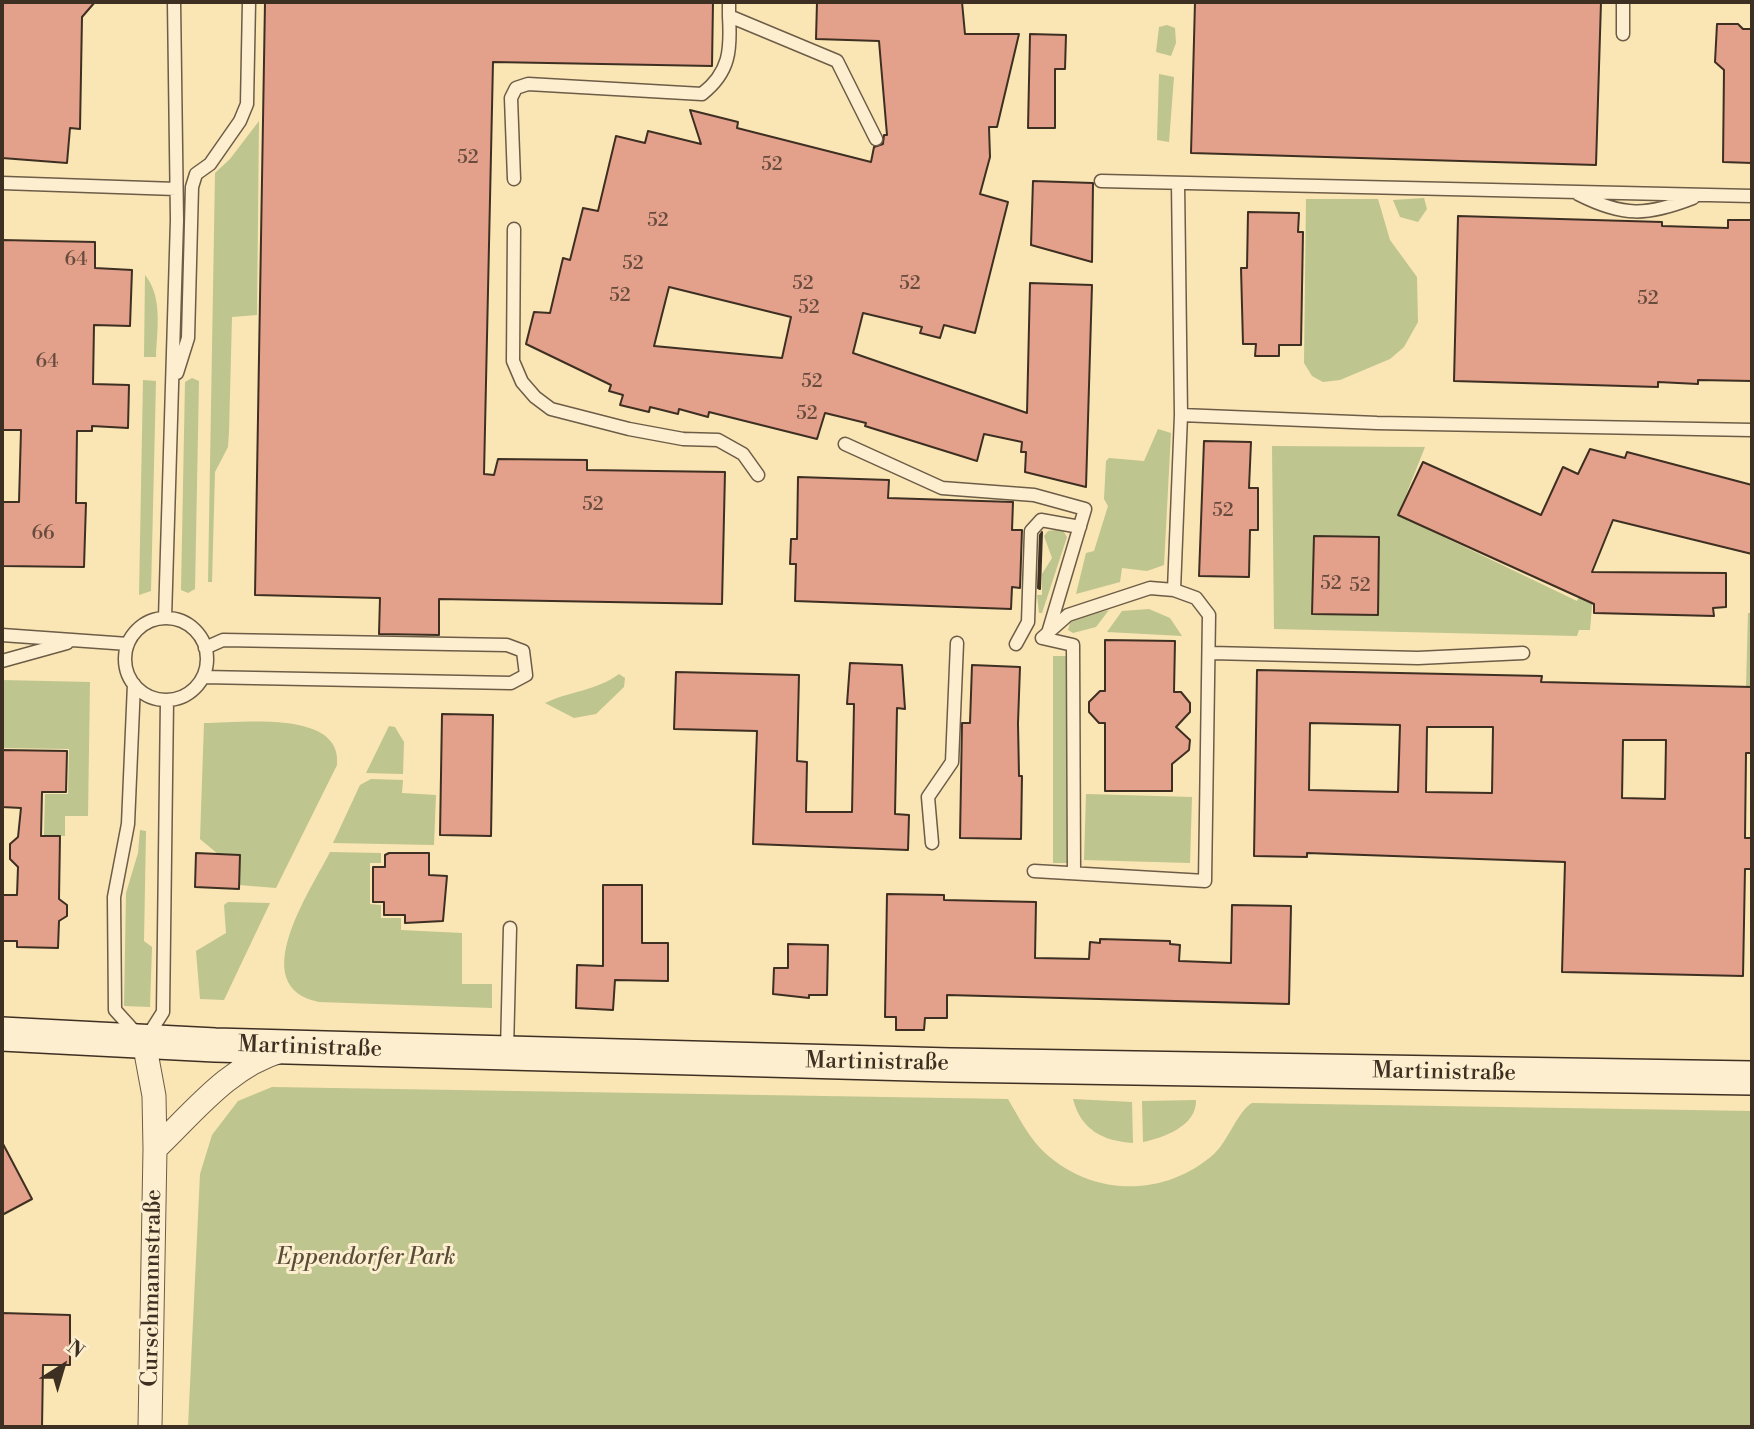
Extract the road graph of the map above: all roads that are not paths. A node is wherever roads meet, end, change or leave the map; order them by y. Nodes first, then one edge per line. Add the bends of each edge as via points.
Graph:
1 (174, 2) edge
2 (249, 2) edge
3 (729, 2) edge
4 (1623, 2) edge
5 (729, 16) junction
6 (1623, 34) dead end
7 (876, 139) dead end
8 (514, 179) dead end
9 (1101, 181) dead end
10 (2, 183) edge
11 (1178, 183) junction
12 (176, 189) junction
13 (1752, 196) edge
14 (514, 229) dead end
15 (172, 390) junction
16 (1181, 415) junction
17 (1752, 430) edge
18 (845, 444) dead end
19 (758, 475) dead end
20 (1080, 527) junction
21 (1174, 590) junction
22 (165, 618) junction
23 (2, 635) edge
24 (1045, 636) junction
25 (74, 641) junction
26 (957, 642) dead end
27 (128, 644) junction
28 (1016, 644) dead end
29 (205, 648) junction
30 (1211, 653) junction
31 (1523, 653) dead end
32 (2, 661) edge
33 (203, 677) junction
34 (134, 684) junction
35 (167, 699) junction
36 (932, 843) dead end
37 (1034, 871) dead end
38 (1074, 873) junction
39 (510, 928) dead end
40 (2, 1034) edge
41 (144, 1042) junction
42 (294, 1047) junction
43 (507, 1054) junction
44 (1752, 1078) edge
45 (156, 1149) junction
46 (150, 1427) edge

1 - 12 lane
2 - 15 lane via 247,104 210,164 196,174 192,187 188,338
3 - 5 lane
4 - 6 lane
5 - 7 lane via 837,61
5 - 8 lane via 728,62 717,82 702,93 528,84 516,88 512,98
9 - 11 lane
10 - 12 lane
11 - 13 lane
11 - 16 lane
12 - 15 lane
14 - 19 lane via 513,361 535,397 551,409 629,429 718,440 743,454
15 - 22 lane
16 - 17 lane
16 - 21 lane
18 - 20 lane via 942,488 1034,495 1085,509
20 - 24 lane
20 - 28 lane via 1041,520 1031,531 1028,622
21 - 24 lane via 1150,588 1068,615
21 - 30 lane via 1196,598 1209,615
22 - 27 lane via 142,625
22 - 29 lane via 186,623
23 - 25 lane
24 - 38 lane via 1073,645
25 - 27 lane
25 - 32 lane
26 - 36 lane via 952,762 928,797
27 - 34 lane via 125,658
29 - 33 lane
29 - 33 lane via 223,640 507,645 523,651 526,675 511,683
30 - 31 lane via 1418,658
30 - 38 lane via 1205,881
33 - 35 lane via 188,693
34 - 35 lane via 154,698
34 - 41 lane via 127,829 114,897 115,1010
35 - 41 lane via 163,1012
37 - 38 lane
39 - 43 lane
40 - 41 street, Martinistraße
41 - 42 street, Martinistraße
41 - 45 street, Curschmannstraße via 154,1096
42 - 43 street, Martinistraße
42 - 45 street via 263,1056 237,1071
43 - 44 street, Martinistraße
45 - 46 street, Curschmannstraße

